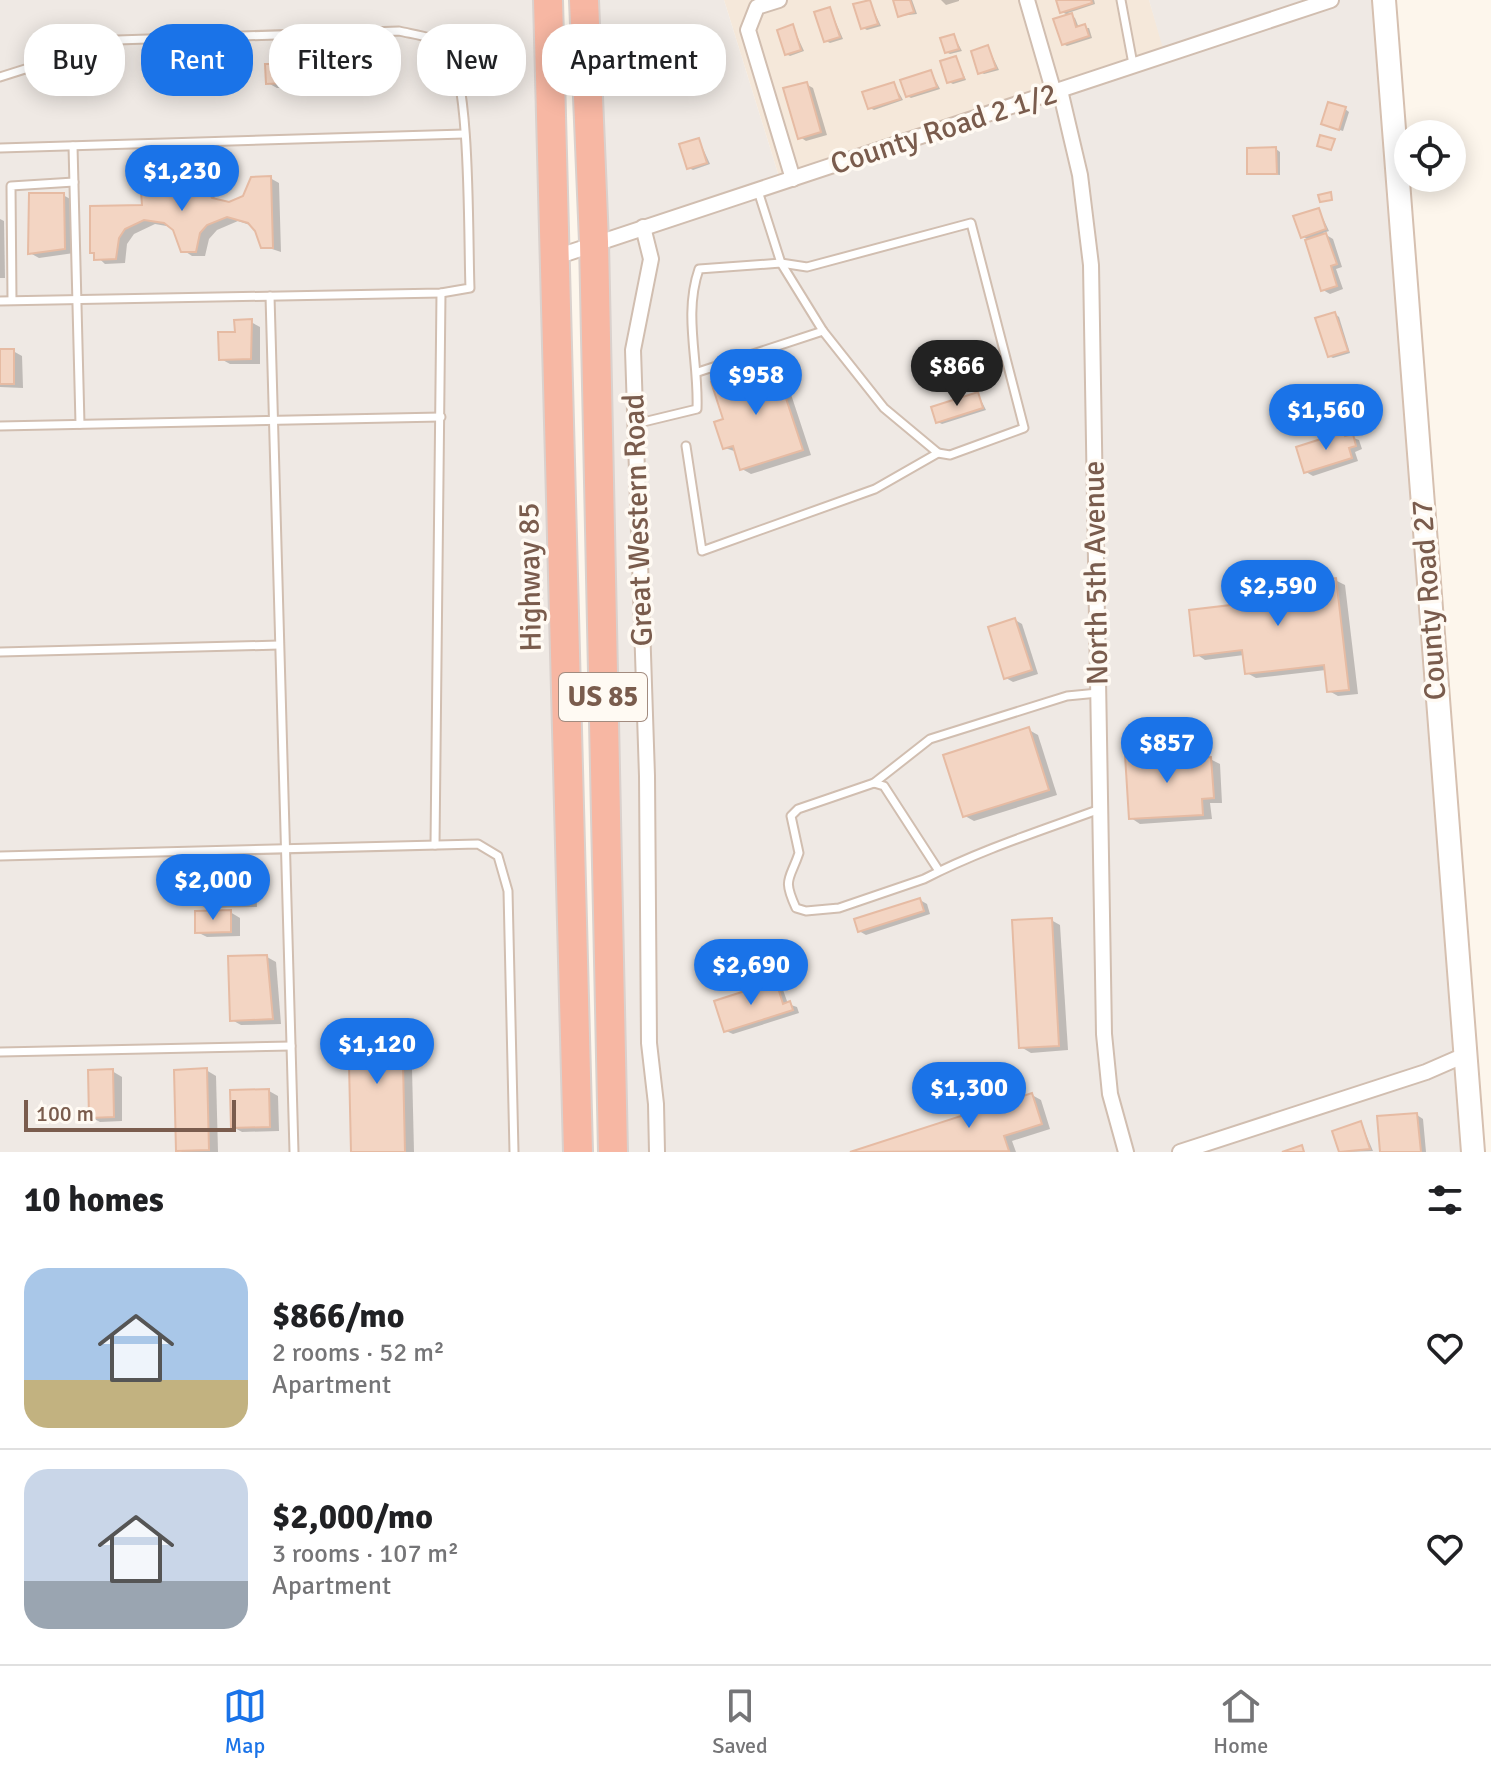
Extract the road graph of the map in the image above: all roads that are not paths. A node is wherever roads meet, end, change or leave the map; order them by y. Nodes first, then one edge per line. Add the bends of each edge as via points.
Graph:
1 (548, 0) edge
2 (584, 0) edge
3 (779, 0) edge
4 (1027, 0) edge
5 (1121, 0) edge
6 (1331, 0) edge
7 (1384, 0) edge
8 (1134, 67) junction
9 (0, 77) edge
10 (1056, 90) junction
11 (464, 134) junction
12 (73, 146) junction
13 (0, 148) edge
14 (793, 179) junction
15 (74, 182) junction
16 (758, 191) junction
17 (643, 227) junction
18 (594, 242) junction
19 (556, 257) junction
20 (781, 263) junction
21 (441, 293) junction
22 (270, 296) junction
23 (12, 300) junction
24 (77, 300) junction
25 (0, 301) edge
26 (823, 331) junction
27 (698, 372) junction
28 (441, 417) junction
29 (273, 420) junction
30 (80, 424) junction
31 (635, 424) junction
32 (0, 426) edge
33 (686, 446) dead end
34 (938, 453) junction
35 (279, 645) junction
36 (0, 652) edge
37 (1098, 693) junction
38 (874, 783) junction
39 (1100, 809) junction
40 (435, 845) junction
41 (285, 849) junction
42 (0, 856) edge
43 (939, 871) junction
44 (291, 1046) junction
45 (0, 1052) edge
46 (1465, 1055) junction
47 (294, 1152) edge
48 (514, 1152) edge
49 (578, 1152) edge
50 (613, 1152) edge
51 (657, 1152) edge
52 (1126, 1152) edge
53 (1180, 1152) edge
54 (1473, 1152) edge

1 - 19 highway, Highway 85 / US 85
2 - 18 highway, US 85
3 - 14 street via 757,7 748,30
4 - 10 street, North 5th Avenue
5 - 8 lane
6 - 8 street, County Road 2 1/2
7 - 46 street, County Road 27
8 - 10 street, County Road 2 1/2
9 - 11 lane via 117,40 399,31 448,48 458,68
10 - 14 street, County Road 2 1/2
10 - 37 street, North 5th Avenue via 1080,175 1091,265
11 - 12 lane
11 - 21 lane via 470,288
12 - 13 lane
12 - 15 lane
14 - 16 street, County Road 2 1/2
15 - 23 lane via 11,186
15 - 24 lane
16 - 17 street, County Road 2 1/2
16 - 20 lane
17 - 18 street, County Road 2 1/2
17 - 31 street, Great Western Road via 651,259 633,350
18 - 19 street, County Road 2 1/2
18 - 50 highway, US 85
19 - 49 highway, Highway 85 / US 85
20 - 26 lane
20 - 27 lane via 699,269 692,288 691,339
20 - 34 lane via 807,267 971,223 1024,428 950,455
21 - 22 lane
21 - 28 lane
22 - 24 lane
22 - 29 lane
23 - 24 lane
23 - 25 lane
24 - 30 lane
26 - 27 lane
26 - 34 lane via 884,408
27 - 31 lane via 697,409
28 - 29 lane
28 - 40 lane
29 - 30 lane
29 - 35 lane
30 - 32 lane
31 - 51 street, Great Western Road via 647,776 649,1043
33 - 34 lane via 702,551 875,489
35 - 36 lane
35 - 41 lane
37 - 38 lane via 1067,696 930,739
37 - 39 street, North 5th Avenue
38 - 43 lane via 893,796
38 - 43 lane via 793,812 790,820 799,853 787,884 796,908 839,908
39 - 43 lane
39 - 52 street, North 5th Avenue via 1104,1034 1110,1094
40 - 41 lane
40 - 48 lane via 478,844 498,856 504,868
41 - 42 lane
41 - 44 lane
44 - 45 lane
44 - 47 lane
46 - 53 street
46 - 54 street, County Road 27

